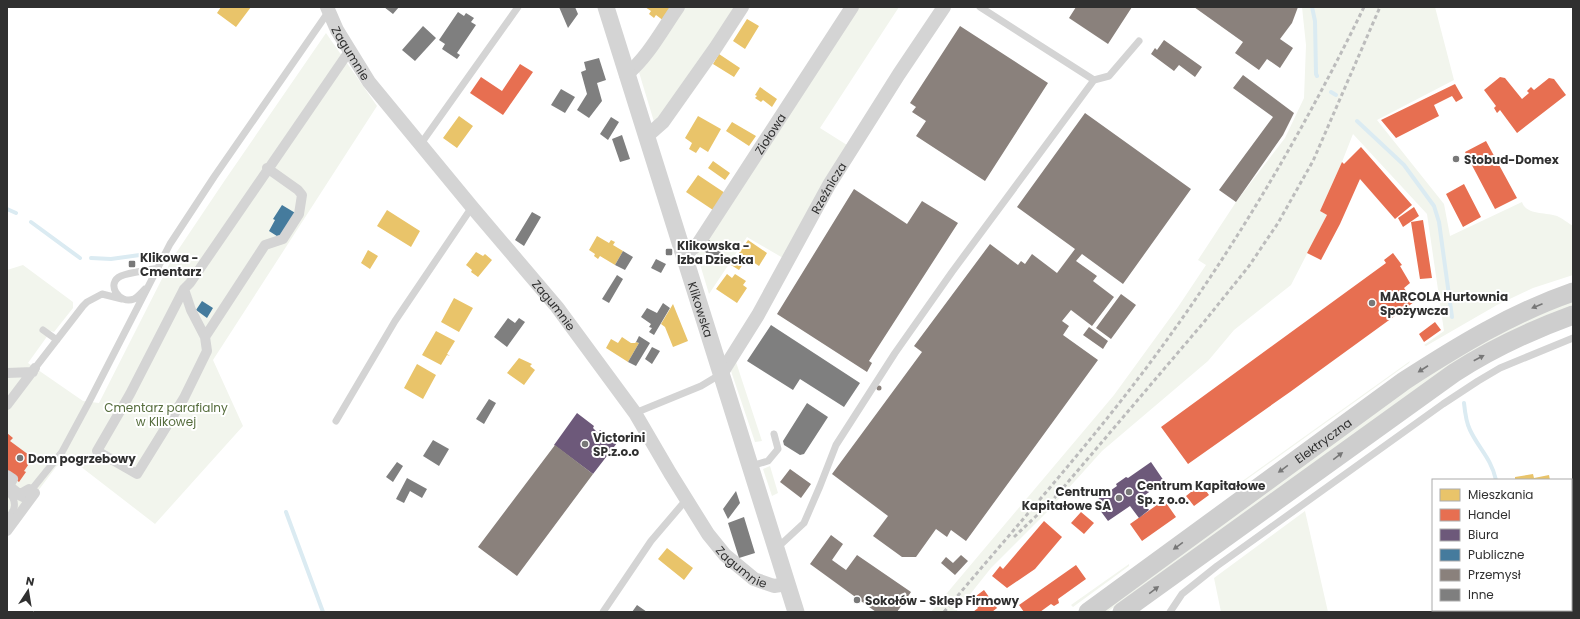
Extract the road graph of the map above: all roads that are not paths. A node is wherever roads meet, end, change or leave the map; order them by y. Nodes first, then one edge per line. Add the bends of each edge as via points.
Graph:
1 (518, 7) edge
2 (678, 7) edge
3 (742, 7) edge
4 (852, 7) edge
5 (944, 7) edge
6 (980, 7) edge
7 (329, 8) edge
8 (607, 8) edge
9 (1139, 41) dead end
10 (350, 50) junction
11 (626, 75) junction
12 (1094, 80) junction
13 (646, 137) junction
14 (420, 145) junction
15 (268, 168) junction
16 (472, 208) junction
17 (683, 256) junction
18 (158, 268) junction
19 (150, 284) junction
20 (184, 289) junction
21 (1573, 292) edge
22 (122, 299) junction
23 (1573, 315) edge
24 (43, 330) dead end
25 (205, 337) junction
26 (1573, 338) edge
27 (58, 340) junction
28 (34, 370) junction
29 (7, 373) edge
30 (721, 374) junction
31 (7, 405) edge
32 (635, 413) junction
33 (336, 421) dead end
34 (774, 434) dead end
35 (750, 466) junction
36 (7, 475) edge
37 (7, 491) edge
38 (32, 491) junction
39 (686, 500) junction
40 (7, 518) edge
41 (7, 530) edge
42 (776, 549) junction
43 (787, 584) junction
44 (1125, 611) edge
45 (603, 612) edge
46 (796, 612) edge
47 (1088, 612) edge
48 (1170, 612) edge

1 - 14 lane
2 - 11 street via 639,62
3 - 13 street via 663,122
4 - 17 street, Ziołowa via 698,244
5 - 30 street, Rzeźnicza via 829,185 758,315
6 - 12 lane
7 - 10 street, Zagumnie via 337,30
7 - 18 lane via 214,177 170,244
8 - 11 street, Klikowska
9 - 12 lane via 1109,76
10 - 14 street, Zagumnie via 369,82
10 - 15 street
11 - 13 street, Klikowska
12 - 42 lane via 965,253 895,353 836,445 804,523
13 - 17 street, Klikowska
14 - 16 street, Zagumnie
15 - 20 street
15 - 25 street via 302,195 299,214 283,239 265,245
16 - 32 street, Zagumnie via 557,306
16 - 33 lane via 395,321
17 - 30 street, Klikowska
18 - 19 lane
18 - 22 lane via 118,278 114,282 114,287
19 - 22 lane via 133,299
19 - 38 lane via 62,452
20 - 25 street via 191,310
20 - 25 street via 130,394 97,451 137,474 184,398 207,351
21 -> 47 main road, Elektryczna via 1510,318 1452,350 1404,381
22 - 27 lane via 102,294 87,302
44 -> 23 main road, Elektryczna via 1454,373 1504,345
24 - 27 lane
26 - 48 lane via 1500,368 1443,404 1217,566 1182,594
27 - 28 lane
28 - 29 street
28 - 31 street
30 - 32 lane via 701,386
30 - 35 street, Klikowska
32 - 39 street, Zagumnie
34 - 35 lane via 778,448 768,461
35 - 42 street, Klikowska
36 - 38 street via 14,479 9,486 16,492 22,493 29,489
37 - 38 lane via 24,499
37 - 40 lane via 15,504 12,514
38 - 41 street via 34,493
39 - 43 street, Zagumnie via 725,555 754,579 774,586
39 - 45 lane via 651,541
42 - 43 street, Klikowska
43 - 46 street, Klikowska

